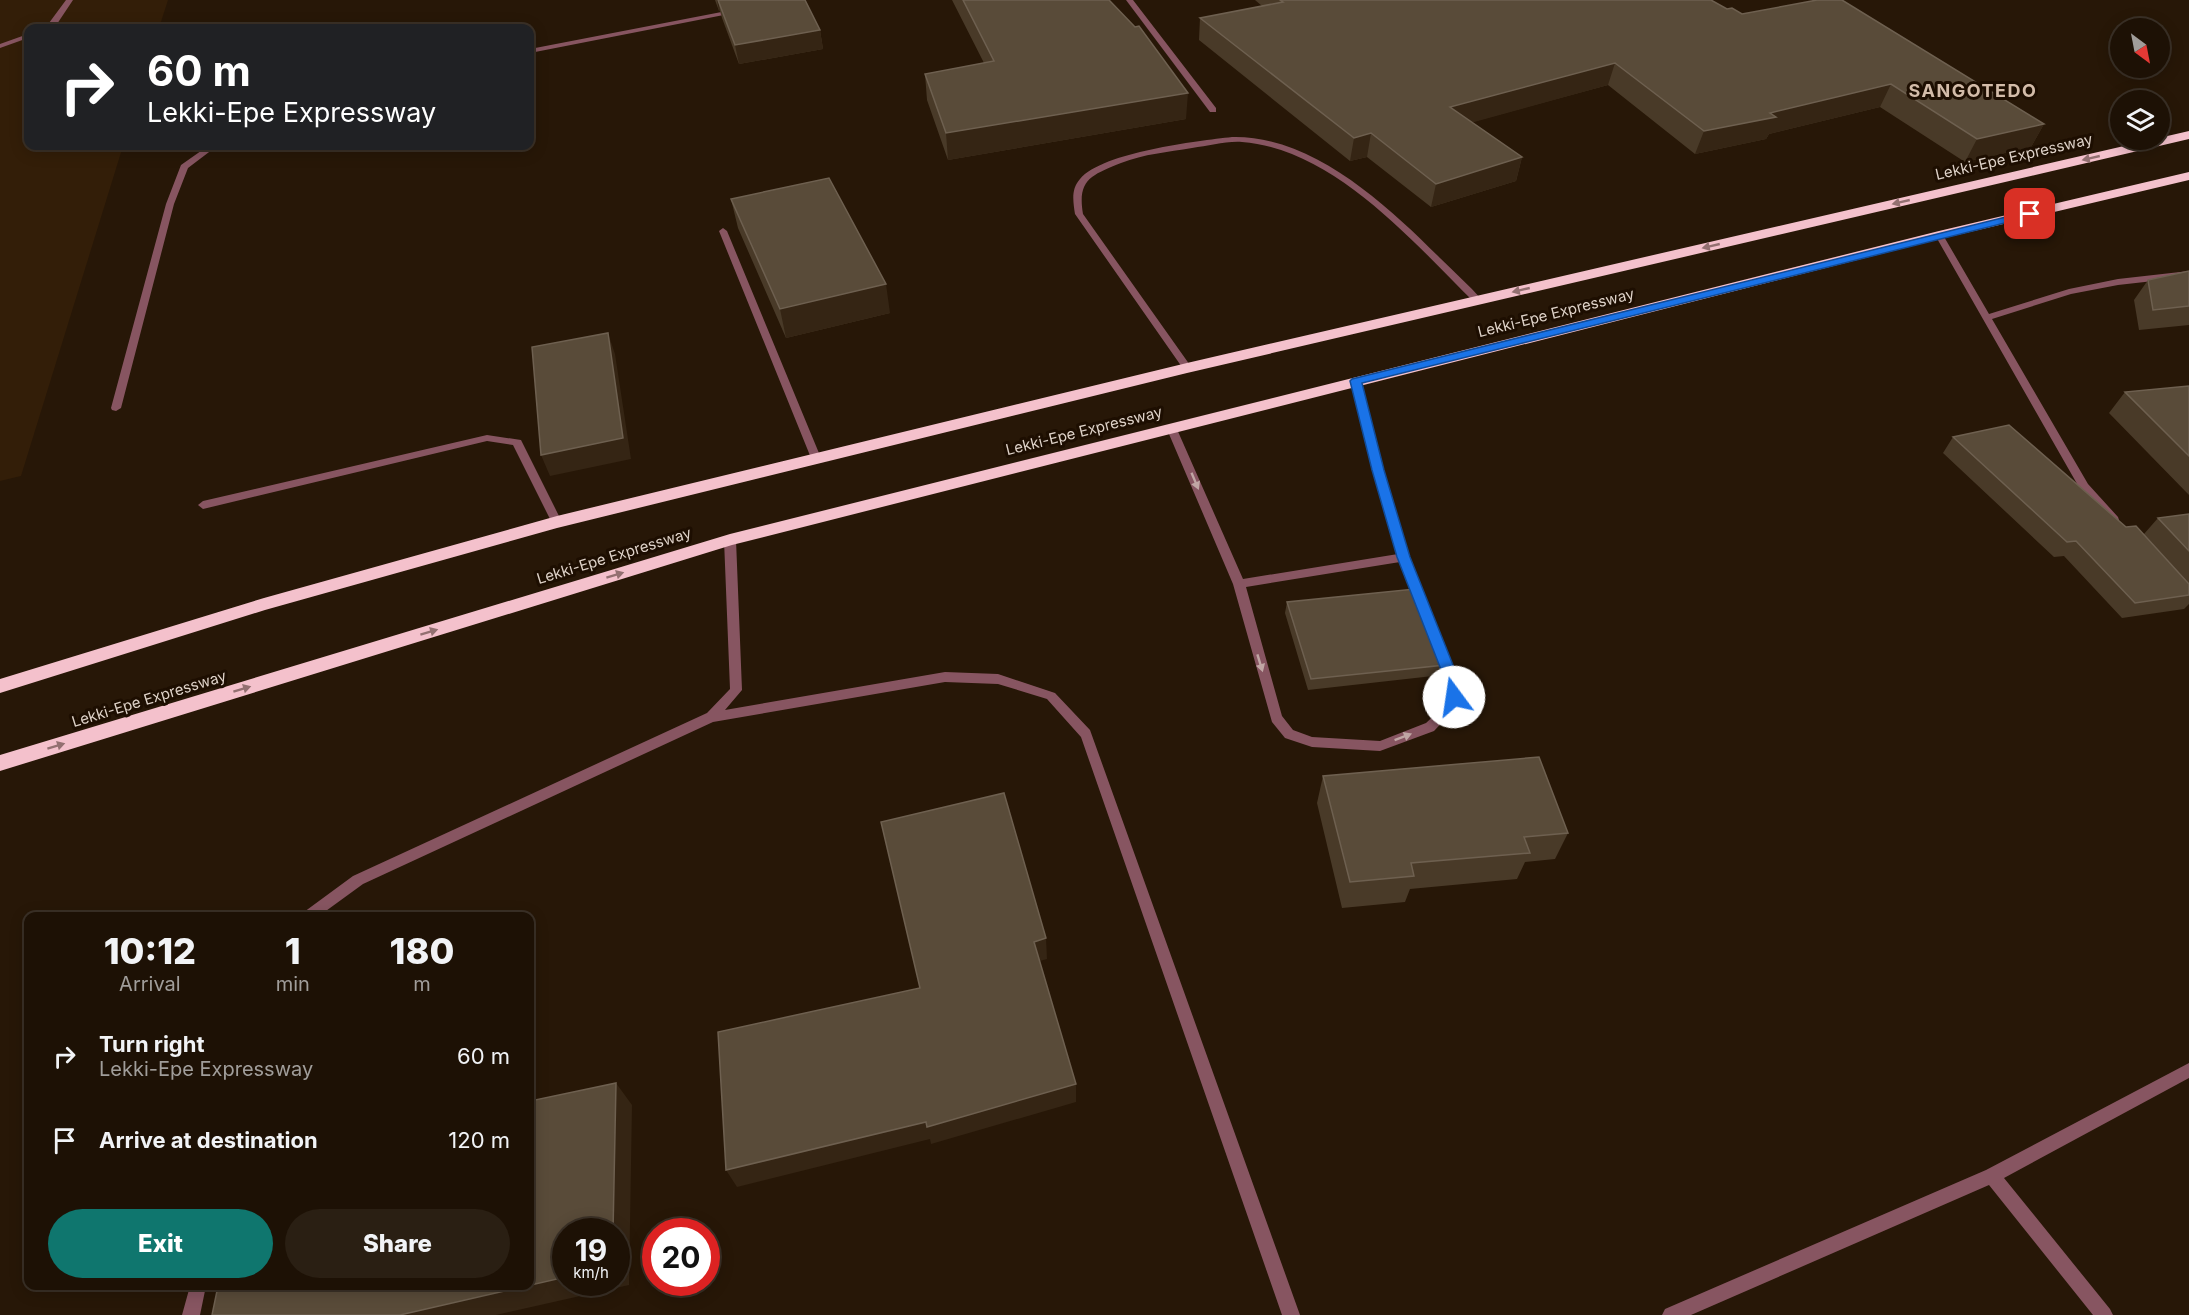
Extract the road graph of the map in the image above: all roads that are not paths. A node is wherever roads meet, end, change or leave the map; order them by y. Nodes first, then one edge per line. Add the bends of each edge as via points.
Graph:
1 (70, 0) edge
2 (1129, 0) edge
3 (746, 10) edge
4 (53, 24) edge
5 (24, 37) edge
6 (0, 46) edge
7 (534, 50) edge
8 (1213, 110) dead end
9 (2189, 135) edge
10 (207, 150) edge
11 (2189, 176) edge
12 (723, 231) dead end
13 (1939, 236) junction
14 (2189, 274) edge
15 (1477, 300) junction
16 (1986, 318) junction
17 (1187, 368) junction
18 (1356, 381) junction
19 (116, 408) dead end
20 (1171, 427) junction
21 (816, 458) junction
22 (203, 505) dead end
23 (557, 522) junction
24 (2122, 528) edge
25 (730, 540) junction
26 (1404, 557) junction
27 (1239, 584) junction
28 (0, 686) edge
29 (711, 717) junction
30 (0, 763) edge
31 (314, 912) edge
32 (2189, 1070) edge
33 (1992, 1176) junction
34 (197, 1290) edge
35 (191, 1315) edge
36 (1292, 1315) edge
37 (1671, 1315) edge
38 (2104, 1315) edge

1 - 4 street
2 - 8 street
3 - 7 street
5 - 6 street
9 -> 15 highway, Lekki-Epe Expressway
10 - 19 street via 184,167 170,204
11 - 13 highway, Lekki-Epe Expressway
12 - 21 street
13 - 16 street
13 - 18 highway, Lekki-Epe Expressway
14 - 16 street via 2069,292
15 - 17 highway, Lekki-Epe Expressway
15 - 17 street via 1385,212 1339,176 1278,146 1243,140 1128,157 1094,171 1079,185 1075,197 1079,214
16 - 24 street via 2084,486
17 - 21 highway, Lekki-Epe Expressway
18 - 20 highway, Lekki-Epe Expressway
18 - 26 street
20 - 25 highway, Lekki-Epe Expressway
20 -> 27 street
21 - 23 highway, Lekki-Epe Expressway
22 - 23 street via 487,438 517,442
23 - 28 highway, Lekki-Epe Expressway via 264,604
25 - 29 street via 736,690
30 -> 25 highway, Lekki-Epe Expressway
26 - 27 street
27 -> 26 street via 1276,718 1288,734 1312,742 1380,746 1430,727 1454,697 1454,685
29 - 31 street via 358,880
29 - 36 street via 945,676 998,679 1051,696 1086,734
32 - 33 street
33 - 37 street
33 - 38 street
34 - 35 street

